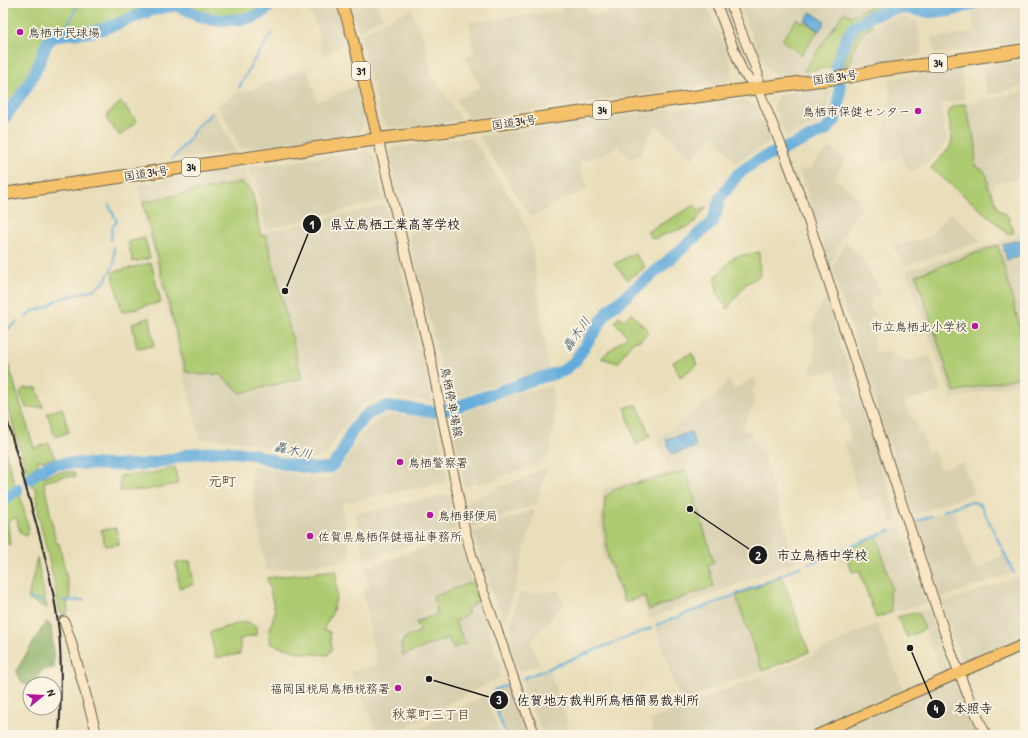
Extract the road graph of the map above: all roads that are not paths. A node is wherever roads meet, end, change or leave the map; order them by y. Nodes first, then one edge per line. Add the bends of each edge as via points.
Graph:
1 (342, 3) edge
2 (716, 3) edge
3 (730, 3) edge
4 (1025, 50) edge
5 (758, 88) junction
6 (378, 139) junction
7 (3, 194) edge
8 (64, 622) dead end
9 (1025, 644) edge
10 (959, 673) junction
11 (97, 735) edge
12 (535, 735) edge
13 (817, 735) edge
14 (986, 735) edge

1 - 6 main road, 31
2 - 5 street via 743,73
3 - 5 street via 758,74
4 - 5 highway, 国道34号 / 34
5 - 6 highway, 国道34号 / 34
5 - 10 street via 800,198 934,605
6 - 7 highway, 国道34号 / 34
6 - 12 street, 鳥栖停車場線 via 431,360 465,531 476,571
8 - 11 street
9 - 10 main road
10 - 13 main road
10 - 14 street

